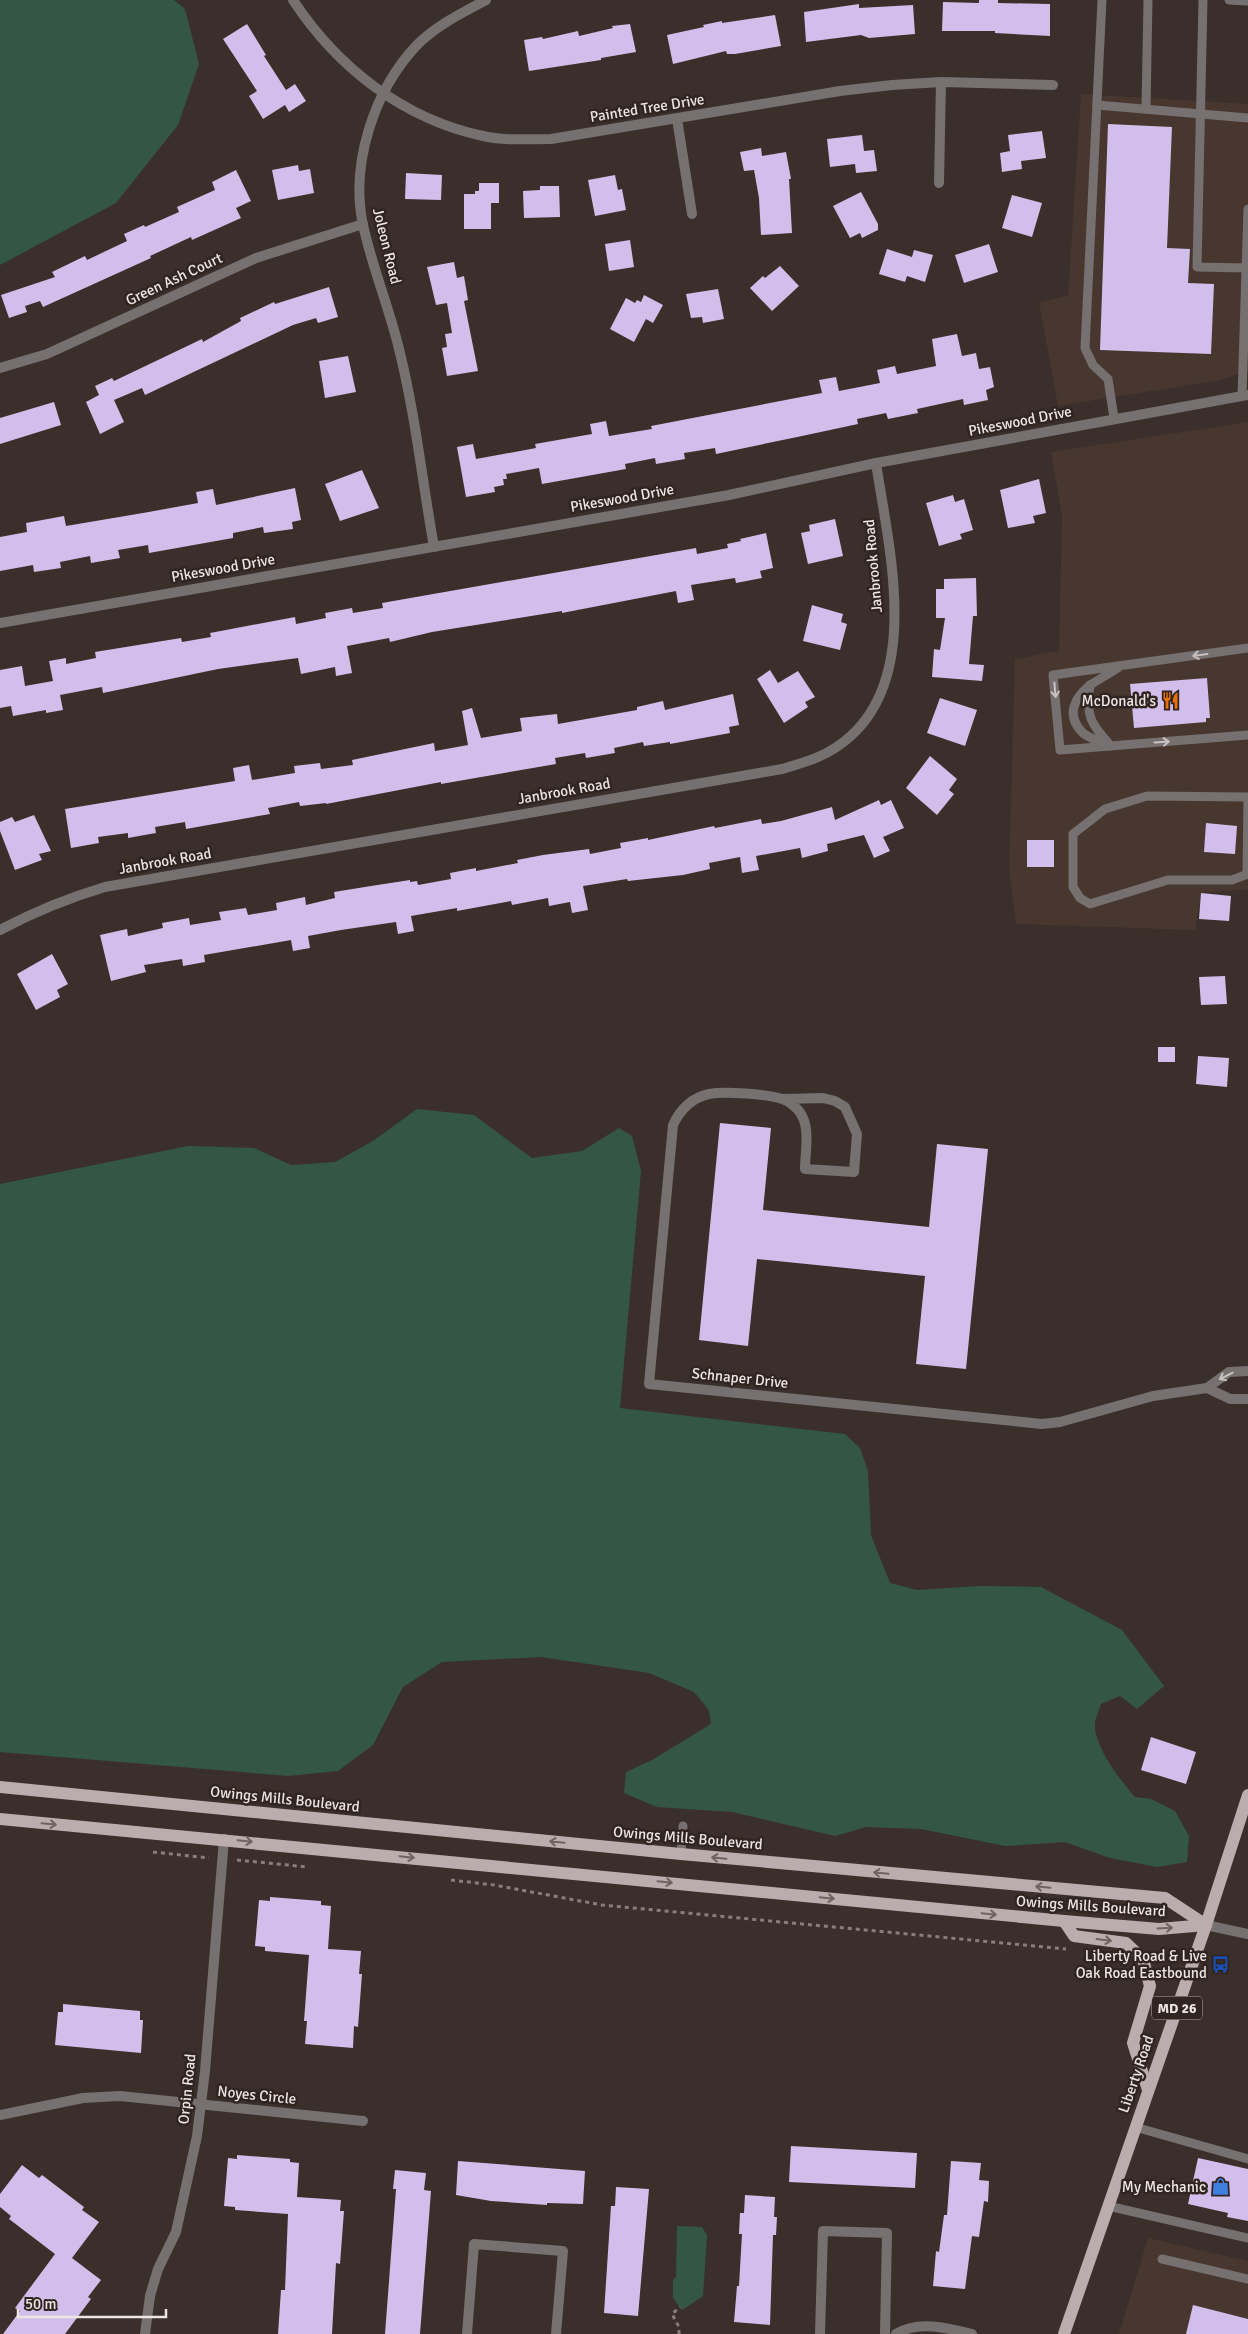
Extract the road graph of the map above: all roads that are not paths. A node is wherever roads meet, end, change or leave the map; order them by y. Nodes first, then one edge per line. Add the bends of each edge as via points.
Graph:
1 (293, 0) edge
2 (486, 0) edge
3 (1102, 0) edge
4 (1148, 0) edge
5 (1203, 0) edge
6 (1229, 0) edge
7 (1248, 1) edge
8 (941, 82) junction
9 (1053, 85) dead end
10 (384, 94) junction
11 (1097, 105) junction
12 (1146, 109) junction
13 (1201, 114) junction
14 (1248, 118) edge
15 (677, 119) junction
16 (939, 183) dead end
17 (1248, 209) edge
18 (692, 214) dead end
19 (363, 224) junction
20 (1246, 268) junction
21 (0, 368) edge
22 (1245, 396) edge
23 (1114, 418) junction
24 (876, 463) junction
25 (434, 547) junction
26 (0, 622) edge
27 (1248, 648) edge
28 (1122, 666) junction
29 (1090, 685) junction
30 (1248, 735) edge
31 (1112, 746) junction
32 (1248, 796) edge
33 (1247, 874) edge
34 (0, 930) edge
35 (783, 1099) junction
36 (1248, 1370) edge
37 (1207, 1388) junction
38 (1248, 1399) edge
39 (0, 1787) edge
40 (1248, 1795) edge
41 (0, 1819) edge
42 (683, 1826) dead end
43 (224, 1839) junction
44 (681, 1854) junction
45 (1064, 1921) junction
46 (1206, 1925) junction
47 (1248, 1934) edge
48 (1148, 2090) junction
49 (201, 2104) junction
50 (0, 2115) edge
51 (363, 2121) dead end
52 (1135, 2127) junction
53 (1248, 2159) edge
54 (1108, 2206) junction
55 (1248, 2238) edge
56 (1162, 2259) dead end
57 (1248, 2279) edge
58 (146, 2334) edge
59 (467, 2334) edge
60 (556, 2334) edge
61 (820, 2334) edge
62 (885, 2334) edge
63 (896, 2334) edge
64 (972, 2334) edge
65 (1064, 2334) edge

1 - 10 street, Painted Tree Drive via 325,43
2 - 10 street, Joleon Road via 436,29 417,45 399,66
3 - 11 lane
4 - 12 lane
5 - 13 lane
6 - 7 lane
8 - 9 street, Painted Tree Drive
8 - 15 street, Painted Tree Drive via 840,91
8 - 16 street
10 - 15 street, Painted Tree Drive via 448,127 518,140 551,139
10 - 19 street, Joleon Road via 360,166
11 - 12 lane
11 - 23 lane via 1084,348 1093,365 1108,379
12 - 13 lane
13 - 14 lane
13 - 20 lane via 1197,267
15 - 18 street
17 - 20 lane
19 - 21 street, Green Ash Court via 256,258 48,354
19 - 25 street, Joleon Road via 399,347
20 - 22 lane
22 - 23 street, Pikeswood Drive
23 - 24 street, Pikeswood Drive
24 - 25 street, Pikeswood Drive via 728,495
24 - 34 street, Janbrook Road via 893,577 892,657 886,685 859,729 813,760 782,769 105,887 43,908
25 - 26 street, Pikeswood Drive
27 -> 28 lane
28 - 29 lane
28 -> 31 lane via 1053,676 1060,750
29 - 31 lane via 1087,704 1090,720
29 - 31 lane via 1076,696 1075,721 1082,733
31 -> 30 lane
32 - 33 lane
32 - 33 lane via 1147,796 1105,809 1073,834 1073,888 1090,904 1168,880 1232,880
35 - 35 street, Schnaper Drive via 802,1115 806,1124 805,1169 854,1172 857,1134 844,1108 823,1098
35 - 37 street, Schnaper Drive via 725,1092 708,1094 680,1110 673,1125 649,1384 1042,1424 1153,1396
36 -> 37 street, Schnaper Drive via 1229,1372
37 - 38 street via 1230,1399
44 -> 39 main road, Owings Mills Boulevard
40 - 46 main road, Liberty Road / MD 26
41 -> 43 main road, Owings Mills Boulevard
42 - 44 lane
43 -> 45 main road, Owings Mills Boulevard
43 - 49 street, Orpin Road
46 -> 44 main road, Owings Mills Boulevard via 1165,1898
45 -> 46 main road, Owings Mills Boulevard via 1159,1929
45 -> 48 main road via 1074,1936 1126,1942 1143,1960 1150,1986 1132,2043
46 - 47 street
46 - 48 main road, Liberty Road / MD 26
48 - 52 main road, Liberty Road / MD 26
49 - 50 street, Noyes Circle via 120,2096 83,2098
49 - 51 street, Noyes Circle
49 - 58 street, Orpin Road via 184,2200 176,2232 158,2269 150,2296
52 - 53 lane
52 - 54 main road, Liberty Road / MD 26
54 - 55 lane
54 - 65 main road, Liberty Road / MD 26
56 - 57 lane
59 - 60 street via 474,2244 563,2251
61 - 62 street via 823,2231 887,2233
63 - 64 street via 907,2327 929,2326

